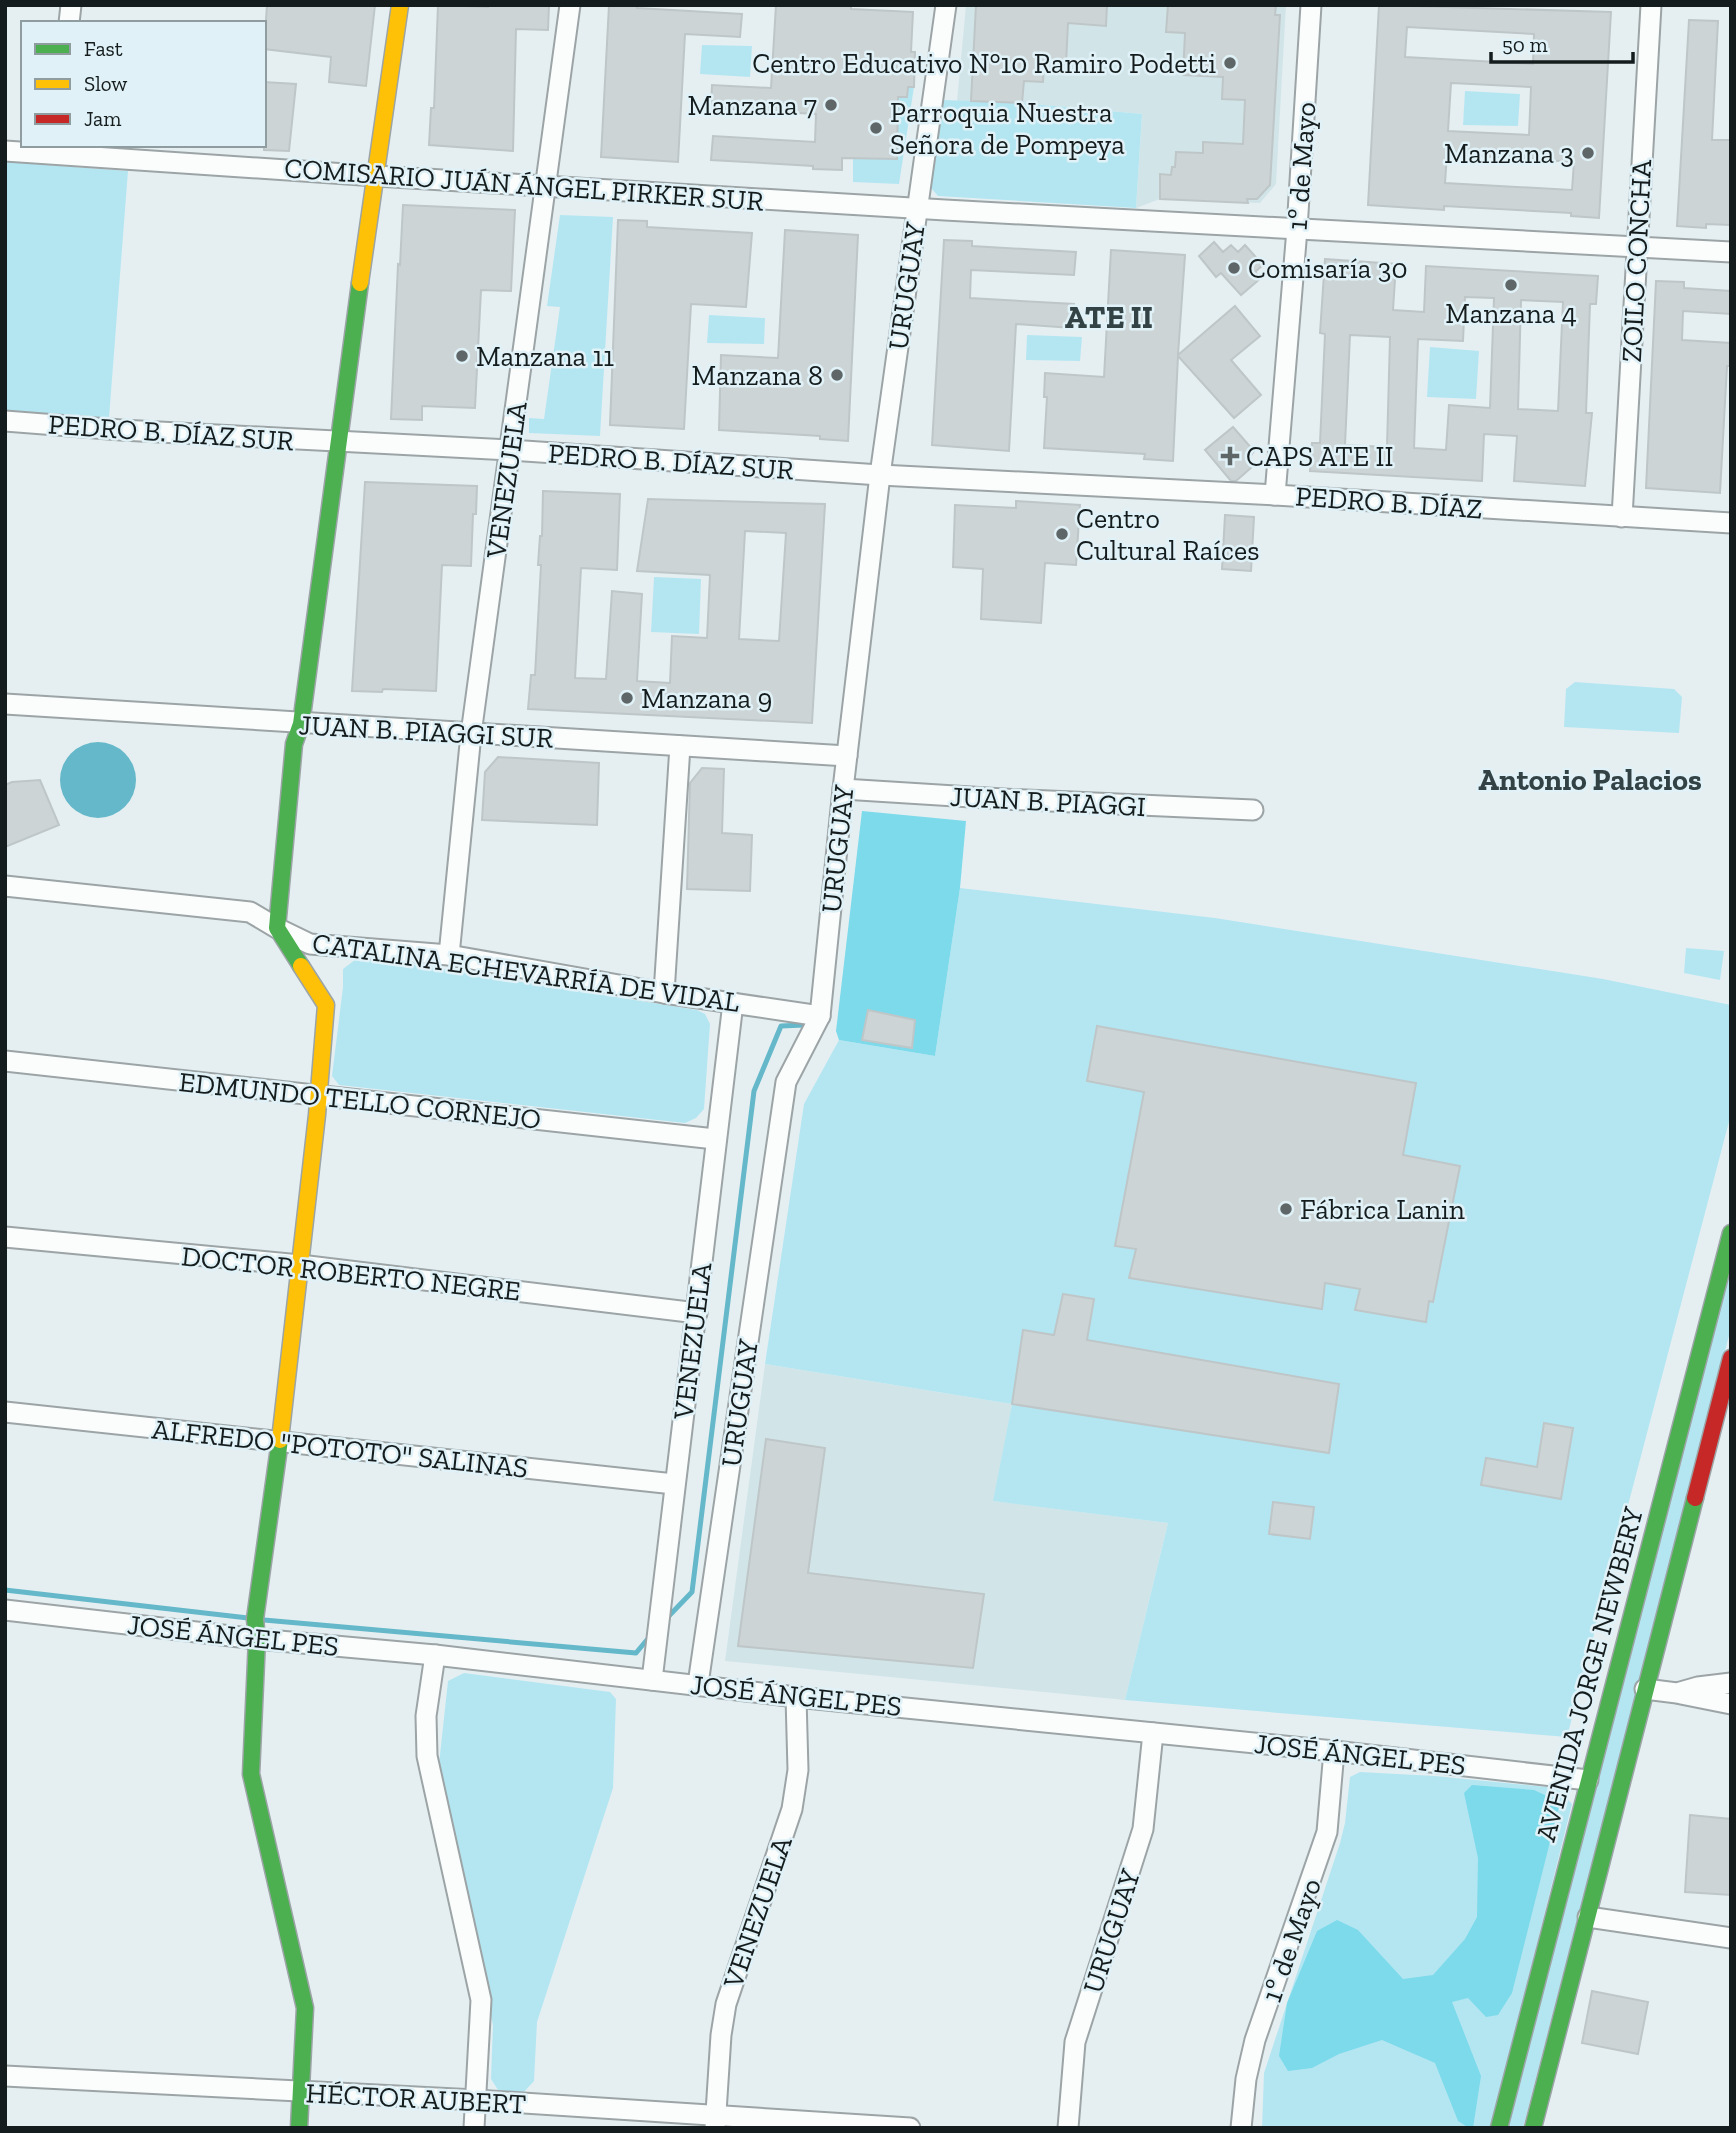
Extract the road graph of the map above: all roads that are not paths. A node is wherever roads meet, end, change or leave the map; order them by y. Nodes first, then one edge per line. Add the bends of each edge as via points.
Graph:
1 (400, 5) edge
2 (570, 5) edge
3 (946, 5) edge
4 (1311, 5) edge
5 (1651, 5) edge
6 (52, 149) edge
7 (5, 150) edge
8 (376, 176) junction
9 (546, 186) junction
10 (917, 208) junction
11 (1297, 229) junction
12 (1637, 246) junction
13 (1731, 252) edge
14 (5, 421) edge
15 (337, 443) junction
16 (510, 450) junction
17 (880, 475) junction
18 (1275, 495) junction
19 (1622, 517) junction
20 (1731, 523) edge
21 (5, 704) edge
22 (301, 724) junction
23 (471, 734) junction
24 (680, 746) junction
25 (848, 756) junction
26 (843, 789) junction
27 (1253, 810) dead end
28 (5, 886) edge
29 (277, 929) junction
30 (449, 955) junction
31 (664, 993) junction
32 (733, 1003) junction
33 (820, 1016) junction
34 (5, 1060) edge
35 (319, 1094) junction
36 (715, 1139) junction
37 (1731, 1233) edge
38 (5, 1237) edge
39 (300, 1265) junction
40 (697, 1312) junction
41 (1731, 1358) edge
42 (5, 1412) edge
43 (1722, 1429) edge
44 (280, 1441) junction
45 (674, 1485) junction
46 (5, 1610) edge
47 (257, 1639) junction
48 (435, 1655) junction
49 (652, 1680) junction
50 (1731, 1683) edge
51 (698, 1684) junction
52 (1645, 1689) junction
53 (1676, 1693) junction
54 (796, 1697) junction
55 (1731, 1704) edge
56 (1153, 1733) junction
57 (1334, 1751) junction
58 (1588, 1780) junction
59 (1588, 1917) junction
60 (1731, 1938) edge
61 (5, 2076) edge
62 (302, 2091) junction
63 (475, 2100) junction
64 (716, 2122) edge
65 (299, 2128) edge
66 (474, 2128) edge
67 (910, 2128) edge
68 (1068, 2128) edge
69 (1241, 2128) edge
70 (1499, 2128) edge
71 (1533, 2128) edge

1 - 8 street
2 - 9 street, VENEZUELA
3 - 10 street, URUGUAY
4 - 11 street, 1º de Mayo
5 - 12 street, ZOILO CONCHA
6 - 7 street, COMISARIO JUÁN ÁNGEL PIRKER SUR
6 - 8 street, COMISARIO JUÁN ÁNGEL PIRKER SUR
8 - 9 street, COMISARIO JUÁN ÁNGEL PIRKER SUR
8 - 15 street
9 - 10 street, COMISARIO JUÁN ÁNGEL PIRKER SUR
9 - 16 street, VENEZUELA
10 - 11 street, COMISARIO JUÁN ÁNGEL PIRKER SUR
10 - 17 street, URUGUAY
11 - 12 street, COMISARIO JUÁN ÁNGEL PIRKER SUR
11 - 18 street, 1º de Mayo
12 - 13 street, COMISARIO JUÁN ÁNGEL PIRKER SUR
12 - 19 street, ZOILO CONCHA
14 - 15 street, PEDRO B. DÍAZ SUR
15 - 16 street, PEDRO B. DÍAZ SUR
15 - 22 street
16 - 17 street, PEDRO B. DÍAZ SUR
16 - 23 street, VENEZUELA
17 - 18 street, PEDRO B. DÍAZ
17 - 25 street, URUGUAY
18 - 19 street, PEDRO B. DÍAZ
19 - 20 street, PEDRO B. DÍAZ
21 - 22 street, JUAN B. PIAGGI SUR
22 - 23 street, JUAN B. PIAGGI SUR
22 - 29 street via 294,744
23 - 24 street, JUAN B. PIAGGI SUR
23 - 30 street, VENEZUELA
24 - 25 street, JUAN B. PIAGGI SUR
24 - 31 street
25 - 26 street, URUGUAY
26 - 27 street, JUAN B. PIAGGI
26 - 33 street, URUGUAY
28 - 29 street, CATALINA ECHEVARRÍA DE VIDAL via 250,912
29 - 30 street, CATALINA ECHEVARRÍA DE VIDAL via 310,944
29 - 35 street via 326,1005
30 - 31 street, CATALINA ECHEVARRÍA DE VIDAL
31 - 32 street, CATALINA ECHEVARRÍA DE VIDAL
32 - 33 street, CATALINA ECHEVARRÍA DE VIDAL
32 - 36 street, VENEZUELA
33 - 51 street, URUGUAY via 786,1082
34 - 35 street, EDMUNDO TELLO CORNEJO
35 - 36 street, EDMUNDO TELLO CORNEJO
35 - 39 street
36 - 40 street, VENEZUELA
37 - 58 street, AVENIDA JORGE NEWBERY
38 - 39 street, DOCTOR ROBERTO NEGRE
39 - 40 street, DOCTOR ROBERTO NEGRE
39 - 44 street
40 - 45 street, VENEZUELA
41 - 43 street, AVENIDA JORGE NEWBERY
42 - 44 street, ALFREDO "POTOTO" SALINAS
43 - 52 street, AVENIDA JORGE NEWBERY
44 - 45 street, ALFREDO "POTOTO" SALINAS
44 - 47 street via 255,1619
45 - 49 street, VENEZUELA
46 - 47 street, JOSÉ ÁNGEL PES
47 - 48 street, JOSÉ ÁNGEL PES
47 - 62 street via 251,1774 305,2008
48 - 49 street, JOSÉ ÁNGEL PES
48 - 63 street via 426,1716 427,1756 481,2000
49 - 51 street, JOSÉ ÁNGEL PES
50 - 53 street
51 - 54 street, JOSÉ ÁNGEL PES
52 - 53 street
52 - 59 street, AVENIDA JORGE NEWBERY
53 - 55 street
54 - 56 street, JOSÉ ÁNGEL PES
54 - 64 street, VENEZUELA via 798,1770 792,1809 726,2004
56 - 57 street, JOSÉ ÁNGEL PES
56 - 68 street, URUGUAY via 1143,1829 1075,2042
57 - 58 street, JOSÉ ÁNGEL PES
57 - 69 street, 1º de Mayo via 1327,1832 1255,2040
58 - 70 street, AVENIDA JORGE NEWBERY
59 - 60 street
59 - 71 street, AVENIDA JORGE NEWBERY
61 - 62 street, HÉCTOR AUBERT
62 - 63 street, HÉCTOR AUBERT
62 - 65 street
63 - 64 street, HÉCTOR AUBERT
63 - 66 street
64 - 67 street, HÉCTOR AUBERT

